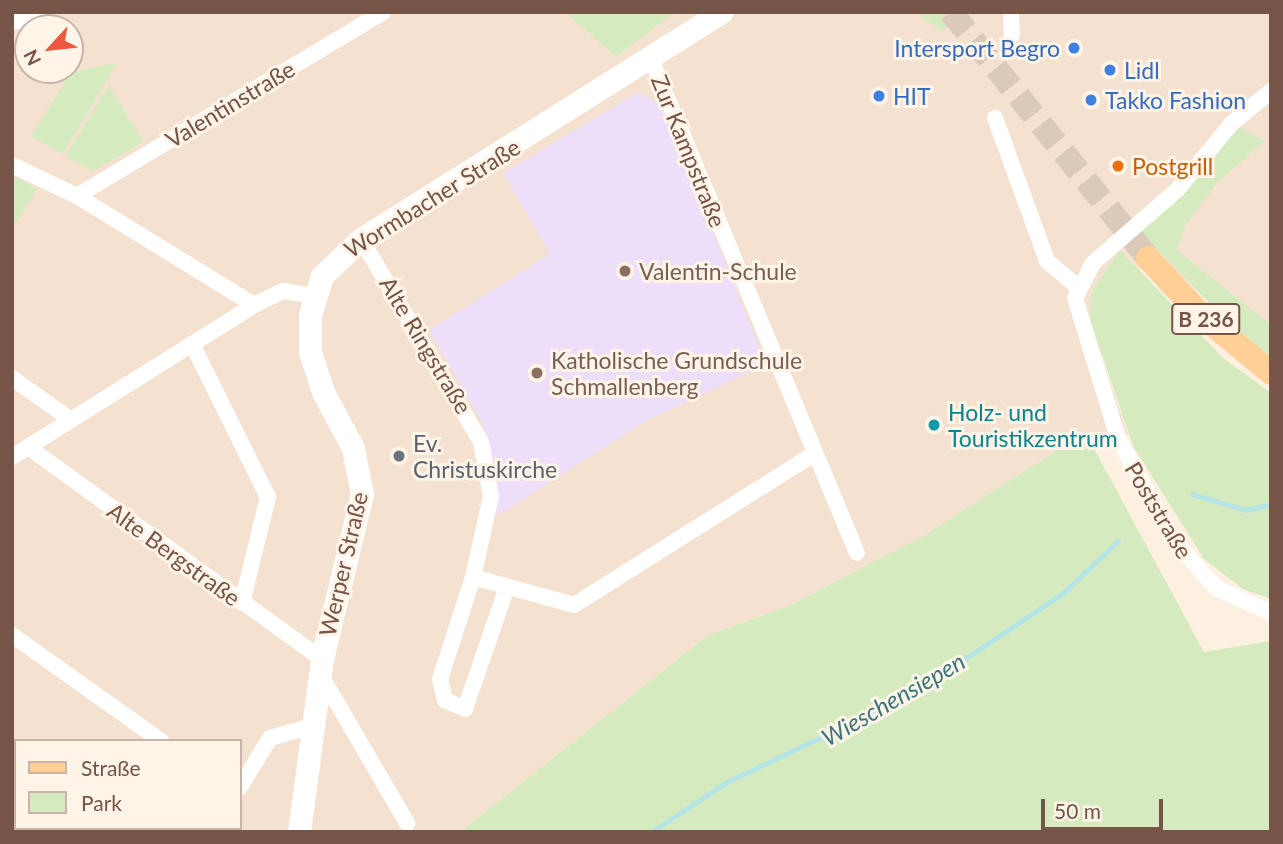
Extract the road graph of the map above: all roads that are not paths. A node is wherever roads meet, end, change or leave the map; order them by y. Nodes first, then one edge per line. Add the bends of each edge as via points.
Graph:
1 (38, 12) edge
2 (383, 12) edge
3 (722, 12) edge
4 (1012, 12) edge
5 (12, 18) edge
6 (1012, 35) dead end
7 (651, 59) junction
8 (1271, 91) edge
9 (995, 118) dead end
10 (12, 165) edge
11 (77, 196) junction
12 (361, 239) junction
13 (1147, 258) tunnel mouth
14 (1077, 286) junction
15 (314, 296) junction
16 (254, 305) junction
17 (192, 344) junction
18 (1271, 373) edge
19 (12, 378) edge
20 (70, 419) junction
21 (28, 447) junction
22 (815, 453) junction
23 (12, 457) edge
24 (857, 553) dead end
25 (473, 577) junction
26 (507, 587) junction
27 (242, 603) junction
28 (1271, 613) edge
29 (12, 635) edge
30 (321, 666) junction
31 (312, 726) junction
32 (158, 739) edge
33 (242, 784) edge
34 (407, 822) dead end
35 (300, 825) edge

1 - 5 main road
2 - 11 street, Valentinstraße
3 - 7 main road, Wormbacher Straße
4 - 6 street
7 - 12 main road, Wormbacher Straße
7 - 22 street, Zur Kampstraße
8 - 14 street via 1243,112 1190,177 1093,263
9 - 14 street via 1050,266
10 - 11 street
11 - 16 street
12 - 15 main road, Wormbacher Straße via 334,260
12 - 25 street, Alte Ringstraße via 481,442 491,496
13 - 18 main road, B 236 via 1200,314
14 - 28 street, Poststraße via 1075,313 1103,399 1161,520 1216,588
15 - 16 street via 283,291
15 - 30 main road, Werper Straße via 309,334 314,373 354,448 362,486
16 - 17 street
17 - 20 street
17 - 27 street via 268,497
19 - 20 street
20 - 21 street
21 - 23 street
21 - 27 street, Alte Bergstraße
22 - 24 street, Zur Kampstraße
22 - 26 street via 574,605
25 - 26 street
25 - 26 street, Alte Ringstraße via 440,679 445,701 465,709
27 - 30 street, Alte Bergstraße
29 - 32 street
30 - 31 main road, Werper Straße
30 - 34 street
31 - 33 street via 270,738
31 - 35 main road, Werper Straße

